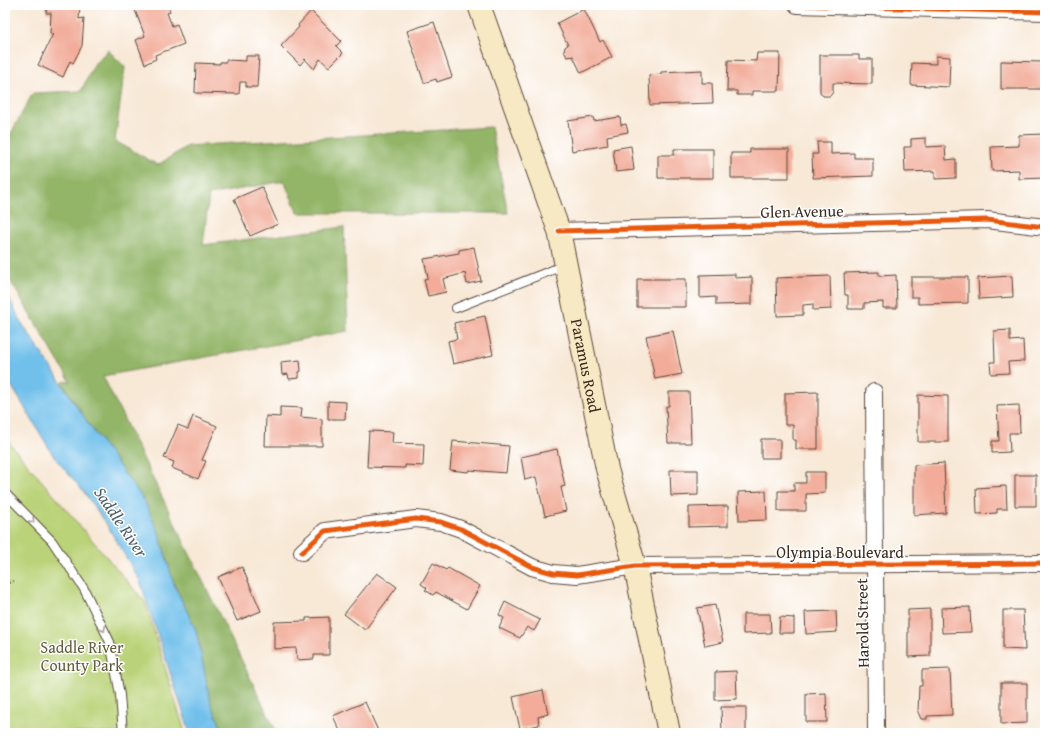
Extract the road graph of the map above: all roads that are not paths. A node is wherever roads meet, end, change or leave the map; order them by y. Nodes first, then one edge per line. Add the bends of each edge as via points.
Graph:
1 (479, 5) edge
2 (797, 5) edge
3 (997, 8) edge
4 (1045, 12) edge
5 (1045, 227) edge
6 (559, 231) junction
7 (565, 264) junction
8 (456, 308) dead end
9 (874, 392) dead end
10 (5, 493) edge
11 (302, 552) dead end
12 (1045, 563) edge
13 (874, 565) junction
14 (634, 566) junction
15 (123, 733) edge
16 (669, 733) edge
17 (876, 733) edge

1 - 6 main road, Paramus Road
2 - 3 street
3 - 4 street
5 - 6 street, Glen Avenue via 987,220
6 - 7 main road, Paramus Road
7 - 8 lane
7 - 14 main road, Paramus Road via 607,469
9 - 13 street, Harold Street
10 -> 15 lane via 52,541 84,589 110,642 120,695
11 - 14 street, Olympia Boulevard via 325,531 416,519 461,528 532,567 553,573 577,574
12 - 13 street, Olympia Boulevard
13 - 14 street, Olympia Boulevard
13 - 17 street, Harold Street
14 - 16 main road, Paramus Road

